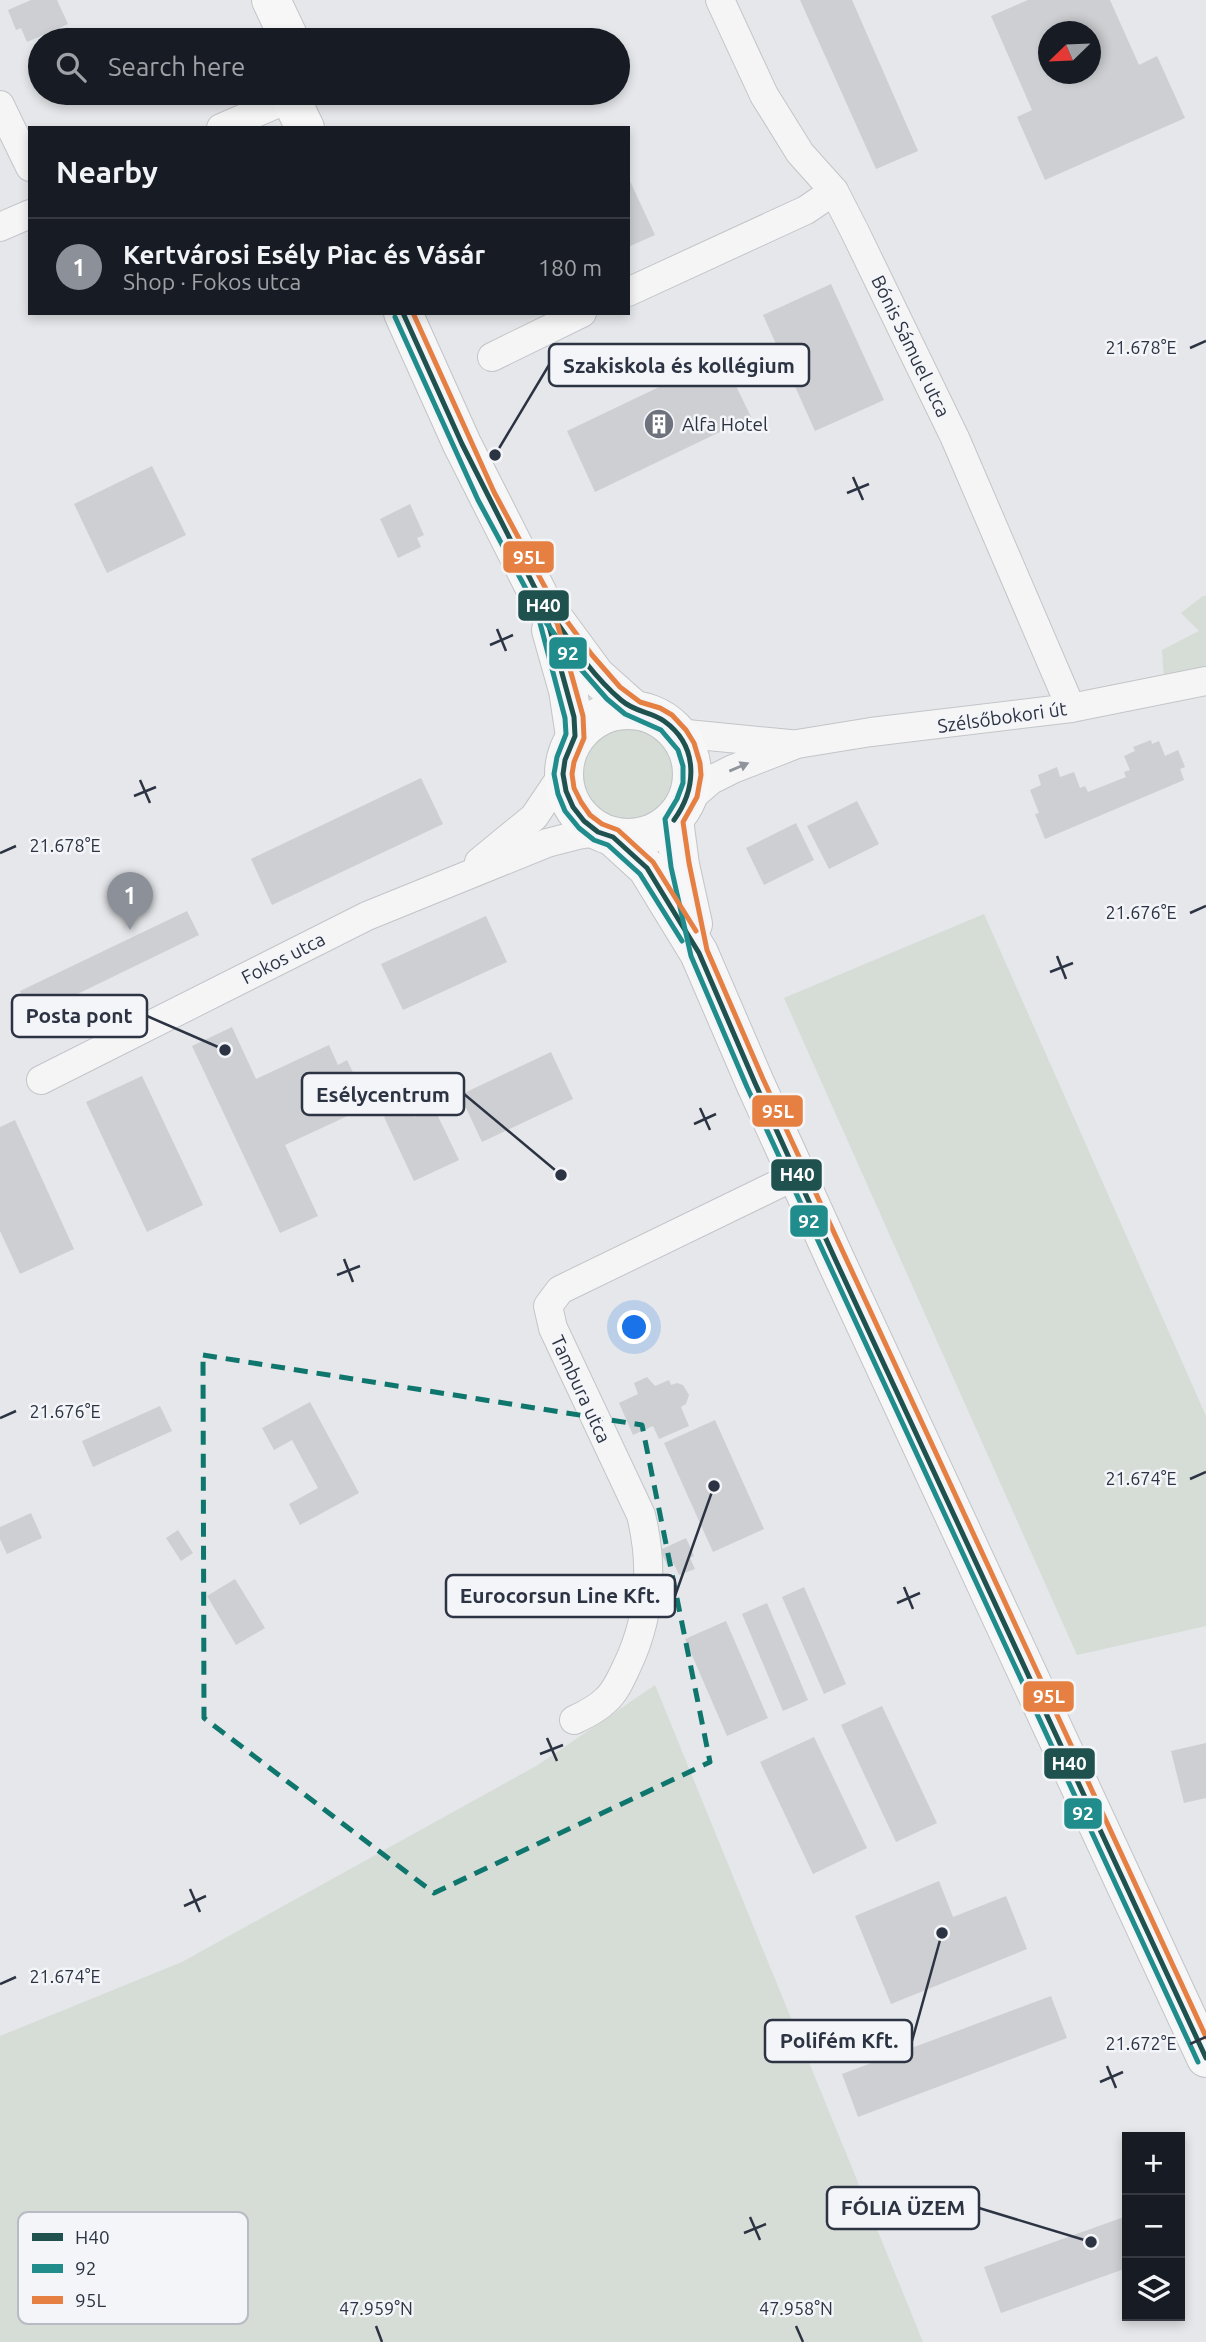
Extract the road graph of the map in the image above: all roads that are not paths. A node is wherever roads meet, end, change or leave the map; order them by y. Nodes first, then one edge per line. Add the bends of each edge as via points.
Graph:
1 (720, 0) edge
2 (0, 104) edge
3 (294, 105) edge
4 (303, 105) edge
5 (227, 126) edge
6 (329, 126) edge
7 (28, 163) edge
8 (834, 191) junction
9 (28, 215) edge
10 (0, 227) edge
11 (630, 291) edge
12 (404, 315) edge
13 (578, 315) edge
14 (492, 357) dead end
15 (543, 604) junction
16 (1206, 681) edge
17 (1071, 708) junction
18 (634, 710) junction
19 (677, 733) junction
20 (575, 736) junction
21 (797, 744) junction
22 (564, 774) junction
23 (680, 811) junction
24 (606, 834) junction
25 (458, 878) junction
26 (699, 953) junction
27 (41, 1080) dead end
28 (797, 1175) junction
29 (574, 1720) dead end
30 (1206, 2058) edge

1 - 8 street, Bónis Sámuel utca via 764,95 800,153
2 - 7 street
3 - 5 street
4 - 6 main road
8 - 11 street via 806,210
8 - 17 street, Bónis Sámuel utca via 955,438
9 - 10 street
12 - 15 main road via 486,494
13 - 14 street
15 - 18 main road via 596,676
15 - 20 main road via 568,690
16 - 17 street, Szélsőbokori út
17 - 21 street, Szélsőbokori út
18 - 19 main road via 651,713
18 - 20 main road via 596,718
19 - 21 street
19 - 23 main road via 691,759 691,788
20 - 22 main road
23 -> 21 street via 711,780
22 - 24 main road via 573,807 584,821
22 - 25 street via 534,817
23 - 24 main road via 652,835 626,839
23 - 26 main road via 680,865
24 - 25 street, Fokos utca via 578,835
24 - 26 main road via 647,868
25 - 27 street, Fokos utca via 367,916
26 - 28 main road
28 - 29 street, Tambura utca via 560,1290 548,1306 552,1328 641,1515 648,1544 644,1623 632,1655 607,1699
28 - 30 main road

